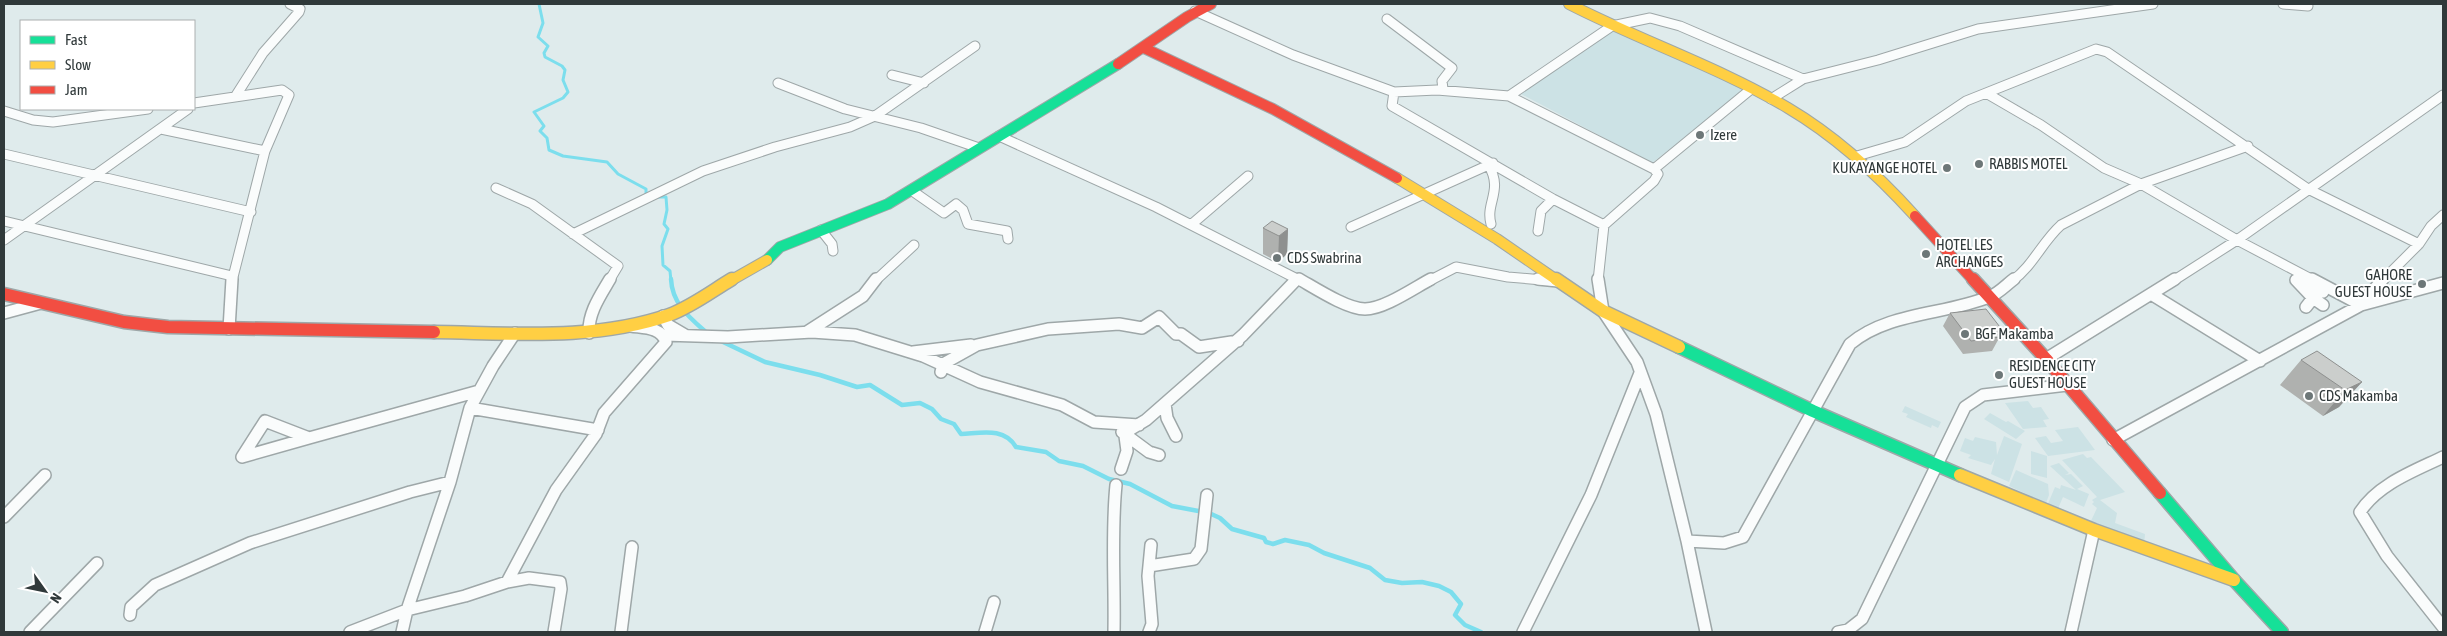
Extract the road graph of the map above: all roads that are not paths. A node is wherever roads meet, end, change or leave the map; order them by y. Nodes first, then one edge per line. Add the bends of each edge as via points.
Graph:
1 (310, 4) edge
2 (1211, 4) edge
3 (1569, 4) edge
4 (2153, 4) edge
5 (2283, 4) edge
6 (294, 6) edge
7 (2308, 6) dead end
8 (1196, 11) junction
9 (1387, 19) dead end
10 (1612, 26) junction
11 (975, 46) dead end
12 (1144, 48) junction
13 (892, 75) dead end
14 (1803, 79) junction
15 (778, 83) dead end
16 (924, 83) junction
17 (1443, 89) junction
18 (1750, 90) junction
19 (1394, 92) junction
20 (1986, 93) junction
21 (1509, 96) junction
22 (235, 97) junction
23 (2442, 98) edge
24 (1771, 99) junction
25 (195, 103) edge
26 (141, 110) edge
27 (187, 110) edge
28 (4, 111) edge
29 (875, 116) junction
30 (161, 129) junction
31 (1000, 136) junction
32 (2248, 146) junction
33 (979, 148) junction
34 (264, 151) junction
35 (4, 154) edge
36 (1857, 156) junction
37 (1491, 164) junction
38 (1654, 169) junction
39 (93, 176) junction
40 (1248, 176) dead end
41 (2141, 184) junction
42 (496, 188) dead end
43 (2308, 189) junction
44 (910, 190) junction
45 (1421, 194) junction
46 (1553, 198) junction
47 (251, 212) junction
48 (2443, 215) edge
49 (4, 221) edge
50 (1192, 224) junction
51 (1491, 224) dead end
52 (24, 226) junction
53 (1604, 226) junction
54 (1351, 227) dead end
55 (821, 230) junction
56 (1538, 231) dead end
57 (573, 234) junction
58 (1008, 239) dead end
59 (4, 240) edge
60 (2237, 240) junction
61 (2419, 244) junction
62 (914, 245) dead end
63 (833, 251) dead end
64 (232, 276) junction
65 (1296, 280) junction
66 (1558, 281) junction
67 (2443, 283) edge
68 (2327, 291) junction
69 (4, 294) edge
70 (2151, 294) junction
71 (1990, 297) junction
72 (2310, 302) junction
73 (41, 303) junction
74 (2361, 305) junction
75 (2322, 306) dead end
76 (1603, 311) junction
77 (4, 313) edge
78 (663, 316) junction
79 (631, 326) junction
80 (229, 329) junction
81 (807, 332) junction
82 (515, 333) junction
83 (589, 333) junction
84 (664, 335) junction
85 (685, 335) junction
86 (1238, 341) junction
87 (977, 345) junction
88 (1199, 347) junction
89 (913, 355) junction
90 (2046, 359) junction
91 (2260, 361) junction
92 (1213, 362) junction
93 (942, 368) junction
94 (1640, 374) junction
95 (2067, 385) junction
96 (479, 391) junction
97 (1165, 404) junction
98 (470, 408) junction
99 (1813, 411) junction
100 (1115, 423) junction
101 (1139, 425) junction
102 (598, 430) junction
103 (1125, 436) junction
104 (1176, 436) dead end
105 (310, 439) junction
106 (2113, 440) junction
107 (1159, 456) dead end
108 (2443, 457) edge
109 (1935, 464) junction
110 (1121, 468) dead end
111 (45, 475) dead end
112 (450, 482) junction
113 (1116, 485) dead end
114 (1207, 495) dead end
115 (4, 517) edge
116 (2094, 530) junction
117 (1687, 541) junction
118 (1151, 545) dead end
119 (632, 547) dead end
120 (97, 563) dead end
121 (1149, 566) junction
122 (2234, 580) junction
123 (508, 582) junction
124 (994, 602) dead end
125 (407, 610) junction
126 (130, 615) dead end
127 (2443, 627) edge
128 (30, 632) edge
129 (350, 632) edge
130 (402, 632) edge
131 (554, 632) edge
132 (621, 632) edge
133 (986, 632) edge
134 (1114, 632) edge
135 (1149, 632) edge
136 (1524, 632) edge
137 (1706, 632) edge
138 (1838, 632) edge
139 (2071, 632) edge
140 (2282, 632) edge

1 - 6 street
2 - 8 street
3 - 10 street
4 - 14 street via 1978,28 1878,60
5 - 7 street
6 - 22 street via 299,12 263,53
8 - 12 street
8 - 19 street via 1335,73
9 - 17 street via 1452,68 1442,81
10 - 14 street via 1640,19 1660,20
10 - 18 street
10 - 21 street
11 - 16 street
12 - 31 street
12 - 45 street via 1343,145
13 - 16 street
14 - 24 street
15 - 29 street via 822,101
16 - 29 street
17 - 19 street
17 - 21 street
18 - 24 street
18 - 38 street
19 - 37 street via 1392,106
20 - 32 street via 2098,49
20 - 36 street via 1948,111 1905,142
20 - 41 street via 2104,168
21 - 38 street
22 - 25 street
22 - 34 street via 282,90 289,95
23 - 43 street
24 - 36 street
26 - 28 street via 53,122
27 - 30 street
29 - 33 street
29 - 57 street via 850,127 703,171
30 - 34 street
30 - 39 street
31 - 33 street
31 - 50 street
32 - 41 street
32 - 43 street
33 - 44 street
34 - 47 street
35 - 39 street
36 - 71 street
37 - 45 street
37 - 46 street
37 - 51 street via 1495,195 1489,215
38 - 53 street via 1658,174 1654,180
39 - 47 street
39 - 52 street
40 - 50 street
41 - 60 street
41 - 71 street via 2057,228 2024,272
42 - 57 street via 523,198
43 - 60 street
43 - 61 street
44 - 55 street via 888,204
44 - 58 street via 944,212 956,204 963,210 968,224 1007,231
45 - 54 street
45 - 66 street via 1497,239
46 - 53 street
46 - 56 street via 1541,212
47 - 64 street
48 - 61 street
49 - 52 street
50 - 65 street
52 - 59 street
52 - 64 street
53 - 76 street via 1598,278
55 - 63 street via 832,244
55 - 78 street via 780,247 765,262 688,306
57 - 83 street via 618,266 597,301
60 - 68 street
60 - 70 street
61 - 74 street
62 - 81 street via 878,277 863,296
64 - 80 street
65 - 66 street via 1353,307 1365,309 1380,306 1456,267 1508,277
65 - 86 street via 1272,310
66 - 76 street
67 - 74 street
68 - 72 street
68 - 72 street via 2296,280
68 - 74 street
69 - 73 street
70 - 90 street
70 - 91 street
71 - 90 street
71 - 99 street via 1863,333 1850,344
72 - 75 street
73 - 77 street
73 - 80 street via 124,322
74 - 91 street
76 - 94 street via 1637,362
76 - 99 street
78 - 79 street
78 - 85 street via 668,325
79 - 83 street
79 - 84 street via 660,331
80 - 82 street
81 - 85 street via 728,337
81 - 89 street via 855,335
82 - 83 street
82 - 96 street
84 - 85 street
84 - 102 street via 666,342 604,413
86 - 88 street
86 - 92 street
87 - 88 street via 1076,326 1119,324 1142,328 1159,317 1176,334
87 - 89 street
87 - 93 street
88 - 92 street
89 - 93 street
90 - 95 street
91 - 106 street
92 - 97 street
93 - 100 street via 1062,405 1094,422
94 - 117 street via 1656,414
94 - 136 street via 1591,495
95 - 106 street
95 - 109 street via 1983,395 1973,400 1965,407
96 - 98 street
96 - 105 street
97 - 101 street
97 - 104 street via 1167,418
98 - 102 street
98 - 112 street
99 - 109 street
99 - 117 street via 1743,537 1739,541
100 - 101 street
100 - 103 street
101 - 103 street
102 - 123 street via 556,490
103 - 107 street
103 - 110 street via 1127,451
105 - 105 street via 277,449 242,457 265,421 278,422 292,433
106 - 122 street
108 - 127 street via 2397,481 2363,504 2360,512 2387,556
109 - 116 street
109 - 138 street via 1862,619 1848,630
111 - 115 street
112 - 125 street
112 - 126 street via 250,543 155,584 131,607
113 - 134 street via 1112,526 1116,568
114 - 121 street via 1201,549 1194,559
116 - 122 street
116 - 139 street
117 - 137 street
118 - 121 street
119 - 132 street
120 - 128 street
121 - 135 street via 1152,624
122 - 140 street
123 - 125 street
123 - 131 street via 529,578 560,582
124 - 133 street
125 - 129 street
125 - 130 street

